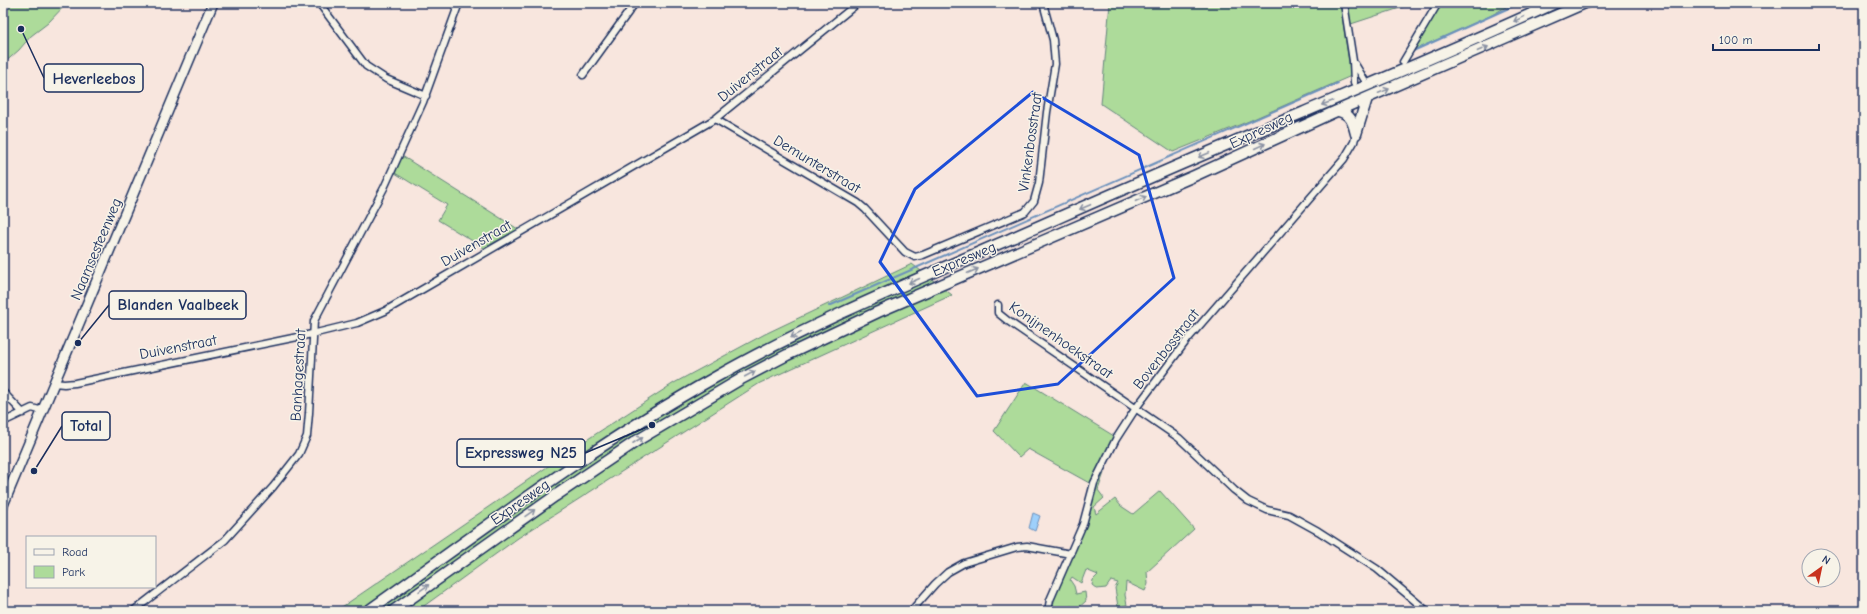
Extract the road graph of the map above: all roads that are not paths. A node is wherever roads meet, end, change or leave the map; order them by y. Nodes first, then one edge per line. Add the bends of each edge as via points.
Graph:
1 (214, 3) edge
2 (319, 3) edge
3 (459, 3) edge
4 (635, 3) edge
5 (858, 3) edge
6 (1043, 3) edge
7 (1344, 3) edge
8 (1438, 3) edge
9 (1555, 3) edge
10 (1585, 3) edge
11 (1354, 61) junction
12 (1403, 62) dead end
13 (584, 75) dead end
14 (1369, 81) junction
15 (1354, 83) joint
16 (1350, 94) junction
17 (426, 96) junction
18 (1367, 98) junction
19 (1338, 111) junction
20 (715, 119) junction
21 (1356, 134) junction
22 (895, 244) joint
23 (998, 305) dead end
24 (312, 334) junction
25 (54, 382) junction
26 (3, 392) edge
27 (1136, 408) junction
28 (43, 410) junction
29 (23, 413) junction
30 (3, 422) edge
31 (3, 505) edge
32 (1071, 554) junction
33 (133, 611) edge
34 (368, 611) edge
35 (393, 611) edge
36 (911, 611) edge
37 (1048, 611) edge
38 (1427, 611) edge

1 - 25 main road, Naamsesteenweg
2 - 17 street via 366,66 386,79
3 - 17 street, Banhagestraat
4 - 13 street
5 - 20 street, Duivenstraat
6 - 22 street, Vinkenbosstraat via 1053,40 1055,64 1039,183 1034,202 1025,212 923,255 915,257
7 - 11 street
8 - 12 street
9 -> 14 highway, Expresweg
18 -> 10 highway, Expresweg
11 - 14 street
11 - 15 street
14 - 16 highway, Expresweg
15 - 16 highway
16 -> 34 highway, Expresweg via 897,288 820,323 734,367 599,448
17 - 24 street, Banhagestraat via 384,188 314,321
18 - 19 highway, Expresweg
18 - 21 highway
19 - 21 highway via 1350,116
35 -> 19 highway, Expresweg via 602,464 676,416 741,379 878,312
20 - 22 street, Demunterstraat via 858,203
20 - 24 street, Duivenstraat via 385,310 357,323
21 - 27 street, Bovenbosstraat via 1344,159 1187,340
23 - 27 street, Konijnenhoekstraat via 998,313 1008,321
24 - 25 street, Duivenstraat via 75,383
24 - 33 street, Banhagestraat via 307,436 299,454 274,487 225,540
25 - 28 main road, Naamsesteenweg
26 - 29 street
27 - 32 street, Bovenbosstraat via 1116,439 1094,483 1083,524
27 - 38 street, Konijnenhoekstraat via 1179,438 1248,501 1267,510 1289,515 1318,531 1377,569
28 - 29 street via 34,408
28 - 31 main road, Naamsesteenweg
29 - 30 street
32 - 36 street via 1027,546 964,563 948,572
32 - 37 street, Bovenbosstraat via 1050,600

